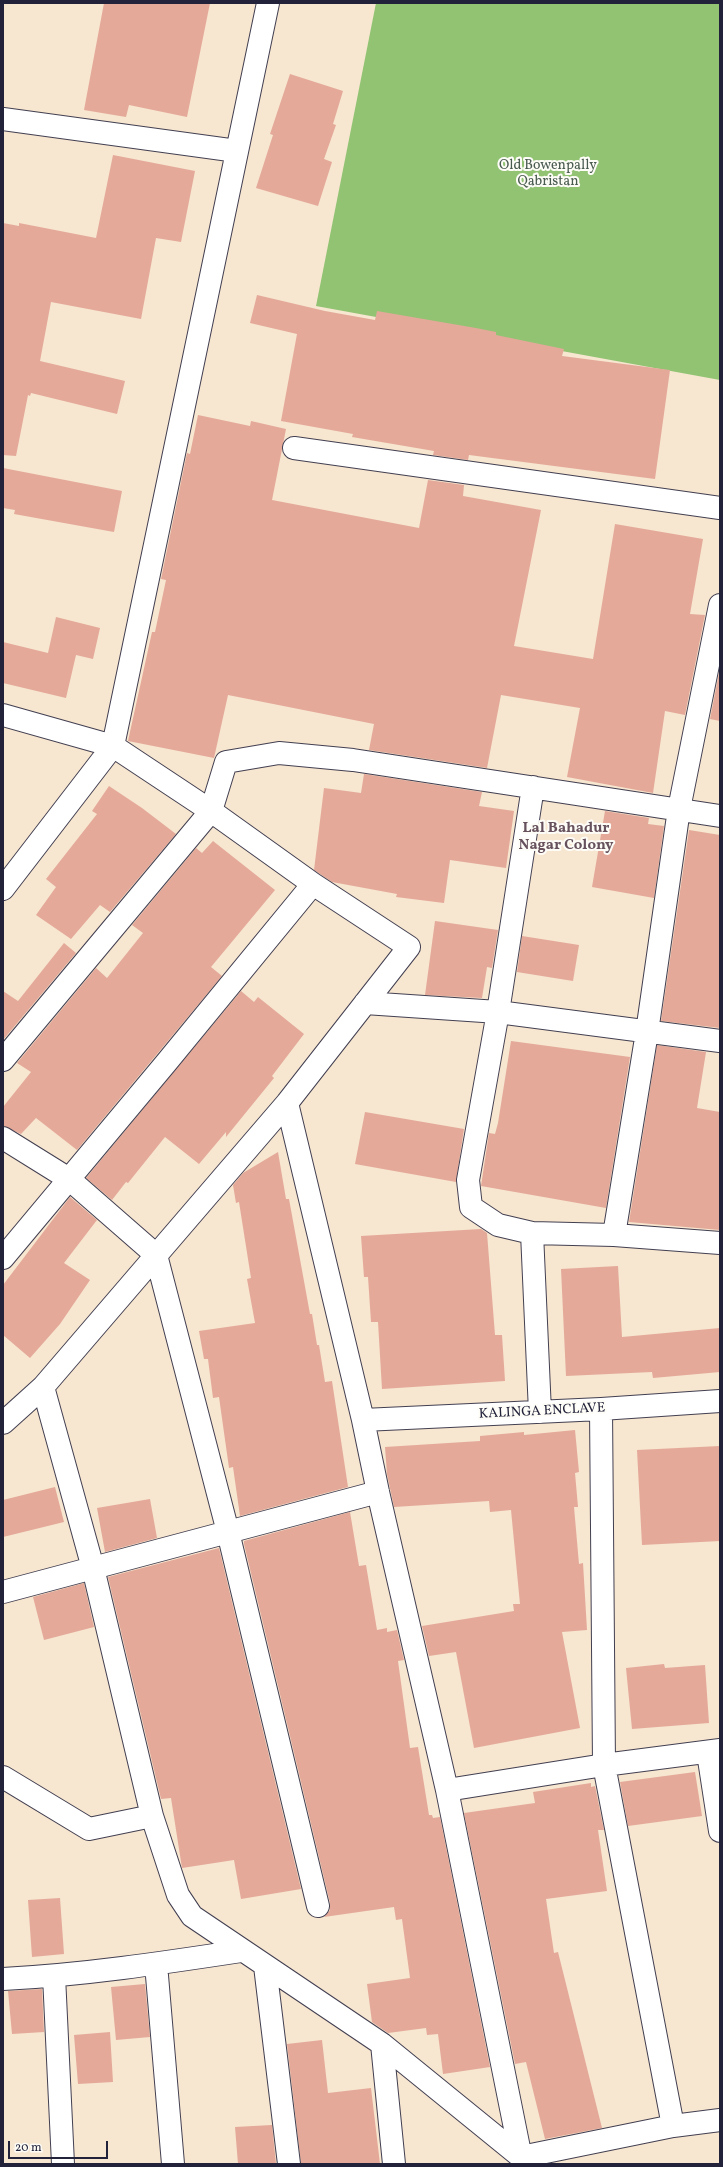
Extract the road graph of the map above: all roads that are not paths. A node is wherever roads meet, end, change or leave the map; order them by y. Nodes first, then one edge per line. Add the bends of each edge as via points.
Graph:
1 (268, 3) edge
2 (3, 119) edge
3 (237, 151) junction
4 (294, 448) dead end
5 (720, 508) edge
6 (720, 605) edge
7 (3, 715) edge
8 (113, 746) junction
9 (533, 787) junction
10 (680, 809) junction
11 (211, 811) junction
12 (720, 816) edge
13 (313, 884) junction
14 (3, 889) edge
15 (366, 1003) junction
16 (498, 1012) junction
17 (647, 1032) junction
18 (720, 1041) edge
19 (3, 1060) edge
20 (287, 1103) junction
21 (3, 1138) edge
22 (69, 1180) junction
23 (532, 1233) junction
24 (614, 1235) junction
25 (720, 1243) edge
26 (156, 1255) junction
27 (3, 1258) edge
28 (43, 1387) junction
29 (720, 1401) edge
30 (601, 1409) junction
31 (540, 1412) junction
32 (363, 1420) junction
33 (3, 1423) edge
34 (378, 1492) junction
35 (228, 1532) junction
36 (93, 1568) junction
37 (3, 1592) edge
38 (714, 1752) edge
39 (604, 1765) junction
40 (3, 1777) edge
41 (447, 1790) junction
42 (152, 1816) junction
43 (720, 1831) edge
44 (318, 1906) dead end
45 (241, 1951) junction
46 (156, 1964) junction
47 (265, 1966) junction
48 (54, 1976) junction
49 (3, 1979) edge
50 (382, 2044) junction
51 (720, 2120) edge
52 (673, 2126) junction
53 (522, 2160) edge
54 (63, 2164) edge
55 (173, 2164) edge
56 (289, 2164) edge
57 (394, 2164) edge

1 - 3 street
2 - 3 street
3 - 8 street
4 - 5 street
6 - 10 street
7 - 8 street
8 - 11 street
8 - 14 street
9 - 10 street
9 - 11 street via 353,760 279,753 226,762
9 - 16 street
10 - 12 street
10 - 17 street
11 - 13 street
11 - 19 street
13 - 15 street via 409,947
13 - 22 street
15 - 16 street
15 - 20 street
16 - 17 street
16 - 23 street via 468,1180 472,1207 498,1224
17 - 18 street
17 - 24 street
20 - 26 street
20 - 32 street
21 - 22 street
22 - 26 street
22 - 27 street
23 - 24 street
23 - 31 street
24 - 25 street
26 - 28 street
26 - 35 street
28 - 33 street
28 - 36 street
29 - 30 street, KALINGA ENCLAVE
30 - 31 street, KALINGA ENCLAVE
30 - 39 street
31 - 32 street, KALINGA ENCLAVE
32 - 34 street
34 - 35 street
34 - 41 street
35 - 36 street
35 - 44 street
36 - 37 street
36 - 42 street
38 - 39 street
38 - 43 street
39 - 41 street
39 - 52 street
40 - 42 street via 89,1829
41 - 53 street
42 - 45 street via 178,1895 192,1916
45 - 46 street
45 - 47 street
46 - 48 street
46 - 55 street
47 - 50 street
47 - 56 street
48 - 49 street
48 - 54 street
50 - 53 street
50 - 57 street
51 - 52 street
52 - 53 street

